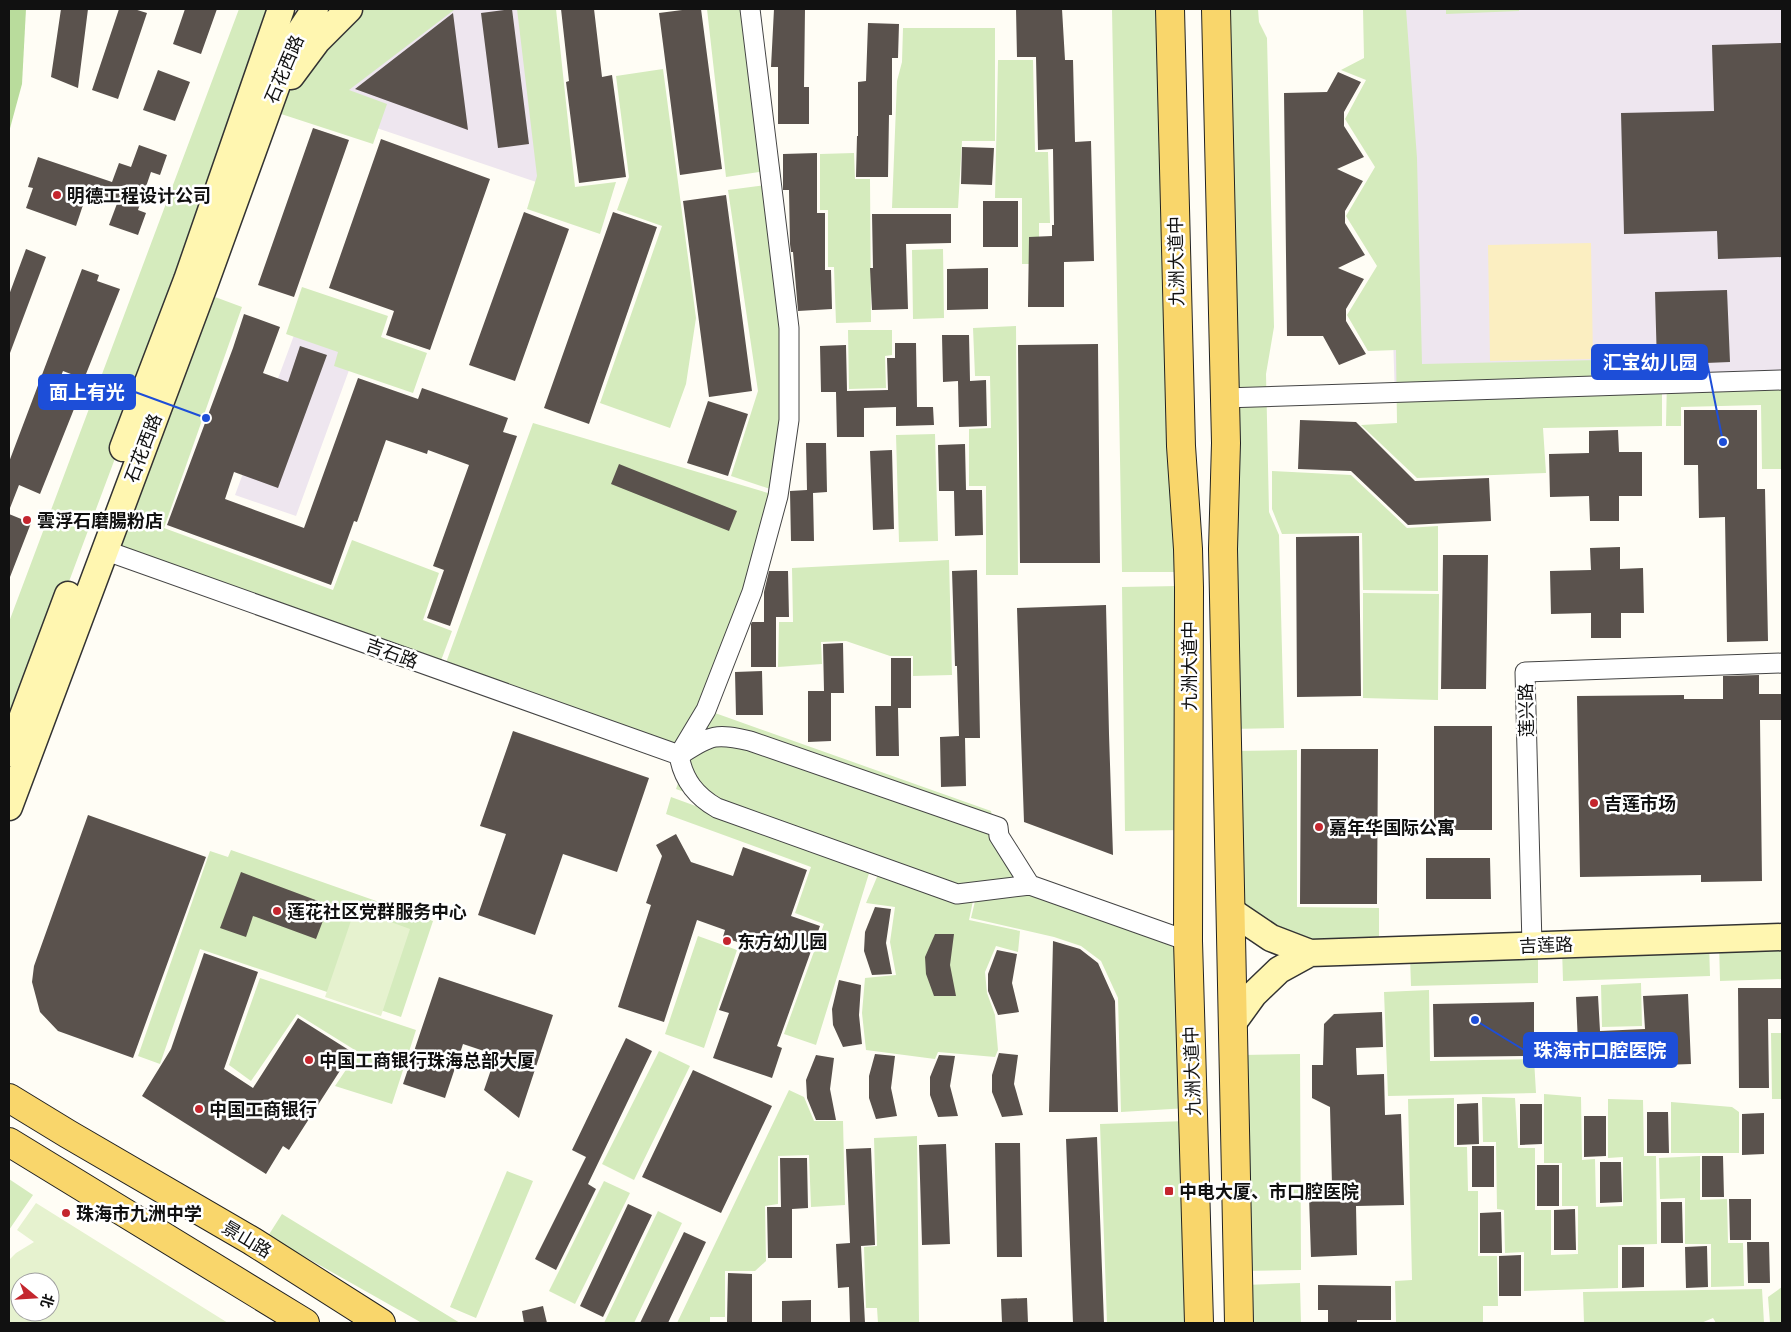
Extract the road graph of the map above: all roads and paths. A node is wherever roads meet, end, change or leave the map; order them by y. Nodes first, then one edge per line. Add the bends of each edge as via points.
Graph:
1 (280, 9) edge
2 (315, 9) edge
3 (349, 9) edge
4 (750, 9) edge
5 (1170, 9) edge
6 (1216, 9) edge
7 (264, 119) junction
8 (1782, 380) edge
9 (1224, 398) junction
10 (104, 550) junction
11 (1782, 663) edge
12 (9, 753) edge
13 (680, 755) junction
14 (9, 807) edge
15 (1030, 885) junction
16 (1231, 911) junction
17 (1782, 937) edge
18 (1188, 940) junction
19 (1532, 945) junction
20 (1310, 953) junction
21 (1233, 1023) junction
22 (9, 1077) edge
23 (9, 1098) edge
24 (68, 1134) junction
25 (10, 1143) edge
26 (305, 1323) edge
27 (381, 1323) edge
28 (1199, 1323) edge
29 (1239, 1323) edge

1 - 12 main road, 石花西路 via 187,280
2 - 7 main road, 石花西路 via 291,50
3 - 7 main road via 317,41
4 - 13 street via 789,328 789,420 778,496 752,592 706,710
5 - 18 main road, 九洲大道中 via 1181,446 1189,588
6 - 9 main road, 九洲大道中
7 - 10 main road, 石花西路
8 - 9 street
9 - 16 main road, 九洲大道中 via 1223,548
10 - 13 street, 吉石路
10 - 14 main road, 石花西路
11 - 19 street, 莲兴路 via 1525,672
13 - 15 street via 684,776 690,786 717,808 957,894
13 - 15 street via 708,738 728,736 998,827 999,836
15 - 18 street
16 - 20 main road via 1271,938
16 - 21 main road, 九洲大道中
17 - 19 main road, 吉莲路
18 - 28 main road, 九洲大道中
19 - 20 main road, 吉莲路
20 - 21 main road via 1280,970 1254,994
21 - 29 main road, 九洲大道中
22 - 24 main road
23 - 24 main road, 景山路
24 - 27 main road, 景山路 via 252,1241
25 - 26 main road

